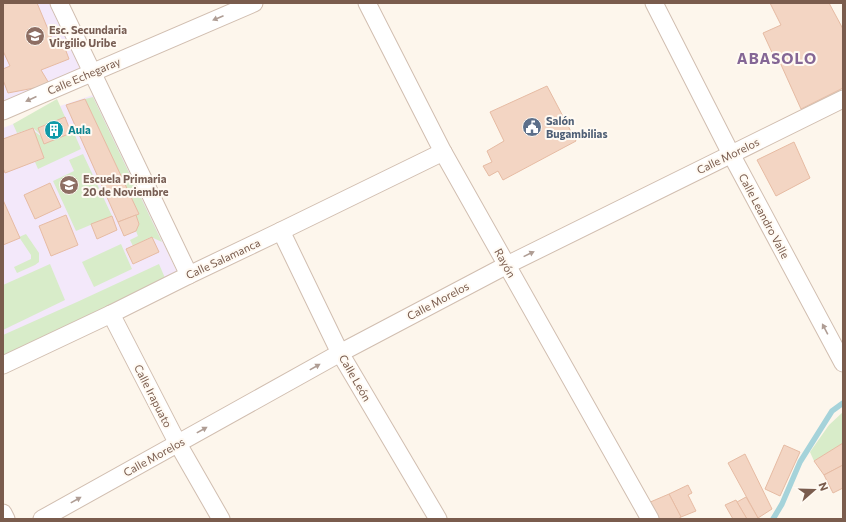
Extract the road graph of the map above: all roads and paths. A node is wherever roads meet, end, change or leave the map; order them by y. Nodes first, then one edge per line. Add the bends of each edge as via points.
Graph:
1 (60, 3) edge
2 (254, 3) edge
3 (367, 3) edge
4 (654, 3) edge
5 (92, 72) junction
6 (843, 99) edge
7 (3, 111) edge
8 (443, 152) junction
9 (731, 154) junction
10 (281, 231) junction
11 (507, 265) junction
12 (189, 275) junction
13 (111, 314) junction
14 (340, 353) junction
15 (843, 363) edge
16 (3, 365) edge
17 (178, 444) junction
18 (3, 513) edge
19 (6, 519) edge
20 (42, 519) edge
21 (221, 519) edge
22 (438, 519) edge
23 (650, 519) edge

1 - 5 street
2 -> 5 street, Calle Echegaray
3 - 8 street, Rayón
4 - 9 street, Calle Leandro Valle
5 -> 7 street, Calle Echegaray
5 - 12 street
6 - 9 street, Calle Morelos
8 - 10 street, Calle Salamanca
8 - 11 street, Rayón
11 -> 9 street, Calle Morelos
15 -> 9 street, Calle Leandro Valle
10 - 12 street, Calle Salamanca
10 - 14 street, Calle León
11 - 14 street, Calle Morelos
11 - 23 street, Rayón
12 - 13 street, Calle Salamanca
13 - 16 street, Calle Salamanca
13 - 17 street, Calle Irapuato
17 -> 14 street, Calle Morelos
14 - 22 street, Calle León
20 -> 17 street, Calle Morelos
17 - 21 street, Calle Irapuato
18 - 19 street

